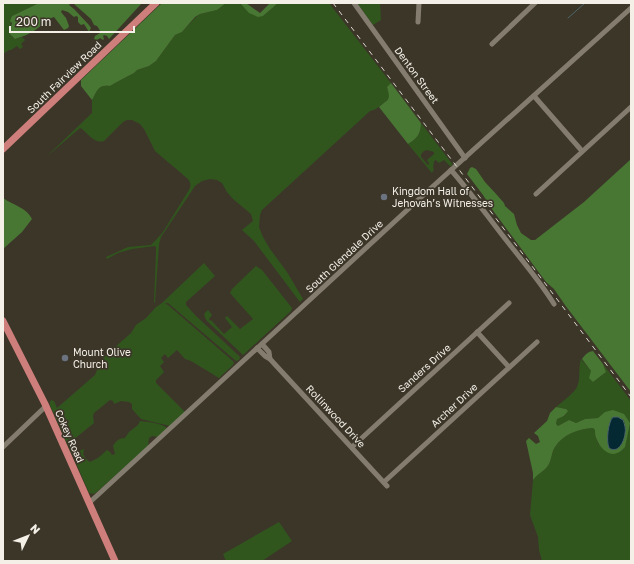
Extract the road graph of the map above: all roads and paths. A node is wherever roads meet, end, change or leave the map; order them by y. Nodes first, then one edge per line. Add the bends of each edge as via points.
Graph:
1 (156, 3) edge
2 (354, 3) edge
3 (419, 3) edge
4 (535, 3) edge
5 (631, 8) edge
6 (418, 22) dead end
7 (492, 44) dead end
8 (534, 96) junction
9 (631, 107) edge
10 (3, 149) edge
11 (582, 151) junction
12 (465, 158) junction
13 (451, 170) junction
14 (536, 194) dead end
15 (509, 303) dead end
16 (554, 304) dead end
17 (3, 321) edge
18 (477, 332) junction
19 (537, 342) dead end
20 (262, 344) junction
21 (258, 348) junction
22 (270, 359) junction
23 (509, 367) junction
24 (46, 406) junction
25 (3, 447) edge
26 (352, 447) junction
27 (385, 484) joint
28 (89, 503) junction
29 (115, 561) edge

1 - 10 main road, South Fairview Road
2 - 12 street, Denton Street
3 - 6 street
4 - 7 street
5 - 8 street, South Glendale Drive
8 - 11 street
8 - 12 street, South Glendale Drive
9 - 11 street
11 - 14 street
12 - 13 street, South Glendale Drive
13 - 16 street
13 - 20 street, South Glendale Drive
15 - 18 street, Sanders Drive
17 - 24 main road, Cokey Road
18 - 23 street
18 - 26 street, Sanders Drive
19 - 23 street, Archer Drive
20 - 21 street, South Glendale Drive
20 - 22 street, Rollinwood Drive via 269,352
21 - 22 street, Rollinwood Drive
21 - 28 street, South Glendale Drive
22 - 26 street, Rollinwood Drive
23 - 27 street, Archer Drive
24 - 25 street
24 - 28 main road, Cokey Road
26 - 27 street, Rollinwood Drive
28 - 29 main road, Cokey Road

